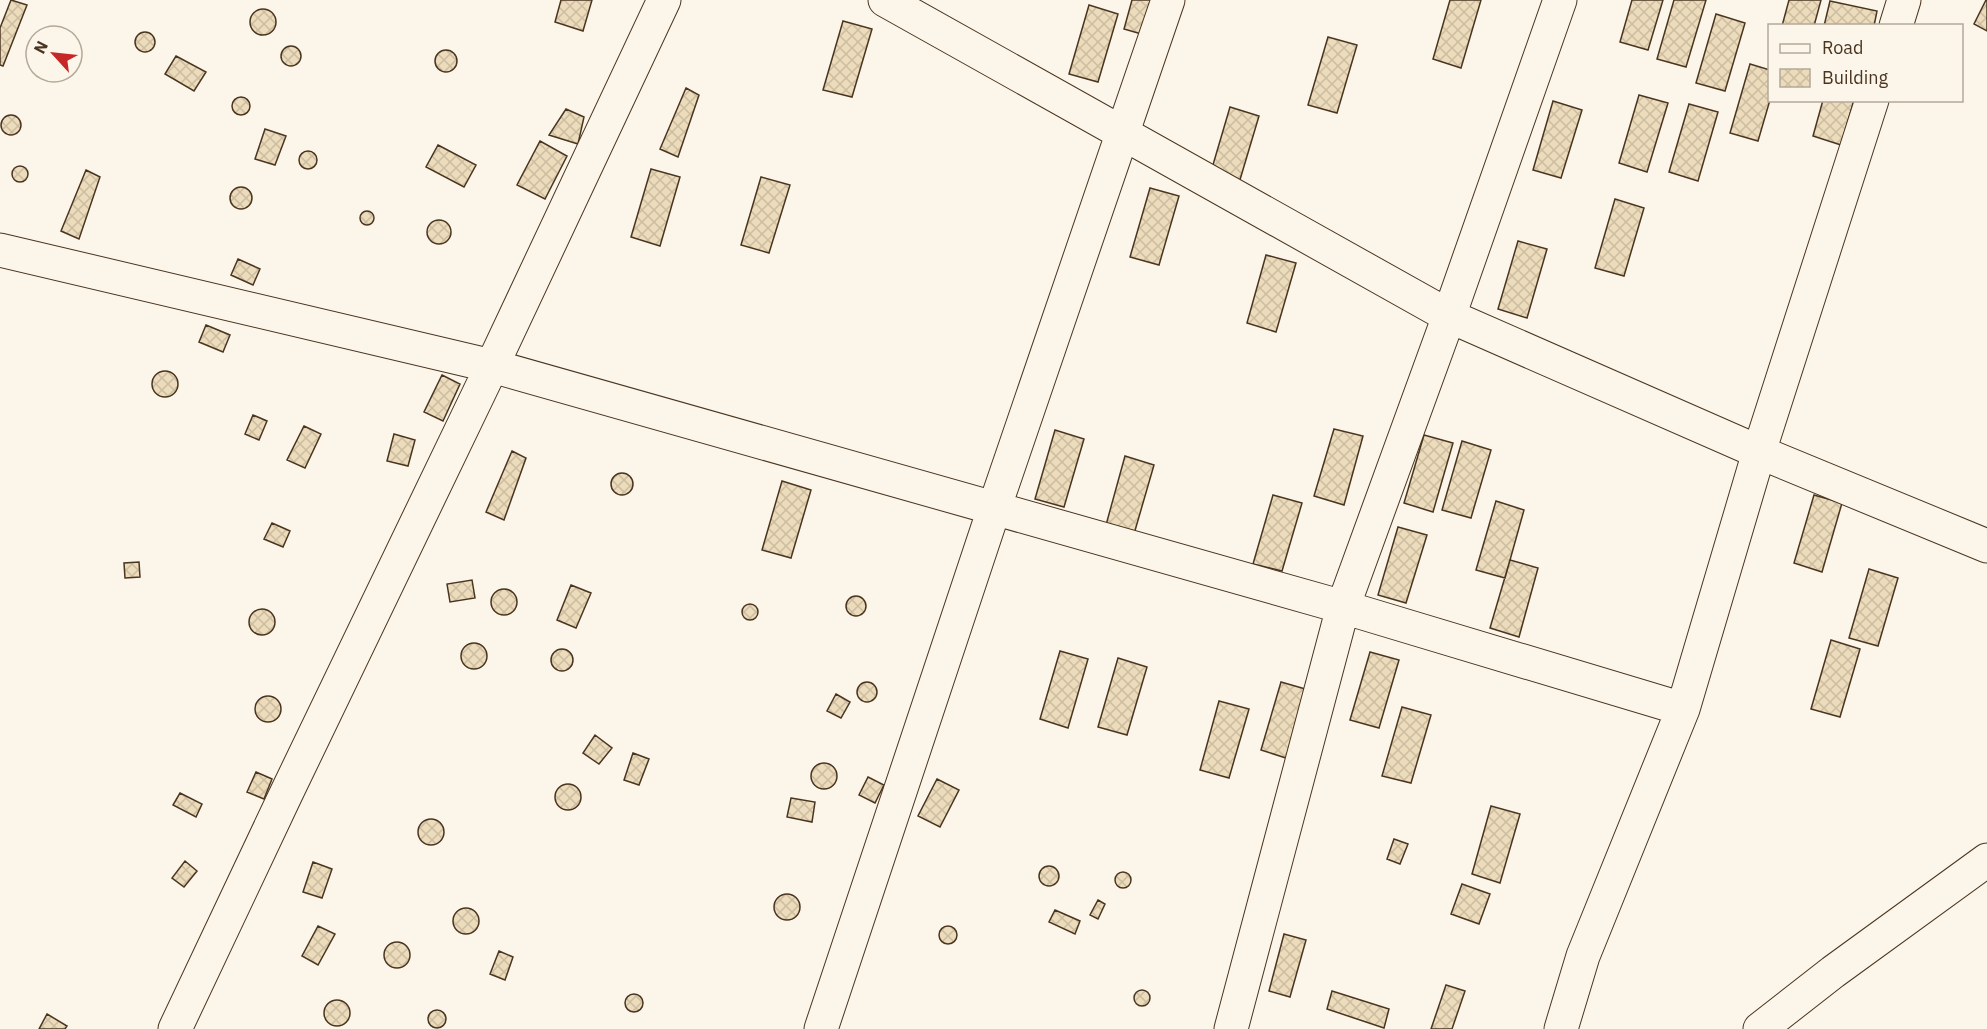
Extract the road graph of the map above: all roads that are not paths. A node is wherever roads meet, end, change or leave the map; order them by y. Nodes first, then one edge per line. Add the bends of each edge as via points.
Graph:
1 (664, 0) edge
2 (885, 0) edge
3 (1168, 0) edge
4 (1560, 0) edge
5 (1904, 0) edge
6 (1897, 24) edge
7 (1871, 102) edge
8 (1124, 135) junction
9 (0, 250) edge
10 (1449, 316) junction
11 (492, 366) junction
12 (1759, 452) junction
13 (994, 510) junction
14 (1987, 546) edge
15 (1343, 607) junction
16 (1683, 709) junction
17 (1987, 860) edge
18 (175, 1029) edge
19 (821, 1029) edge
20 (1231, 1029) edge
21 (1561, 1029) edge
22 (1760, 1029) edge

1 - 11 street
2 - 8 street
3 - 8 street
4 - 10 street
5 - 6 street
7 - 12 street
8 - 10 street
8 - 13 street
9 - 11 street
10 - 12 street
10 - 15 street
11 - 13 street
11 - 18 street
12 - 14 street
12 - 16 street
13 - 15 street
13 - 19 street
15 - 16 street
15 - 20 street
16 - 21 street via 1584,956
17 - 22 street

